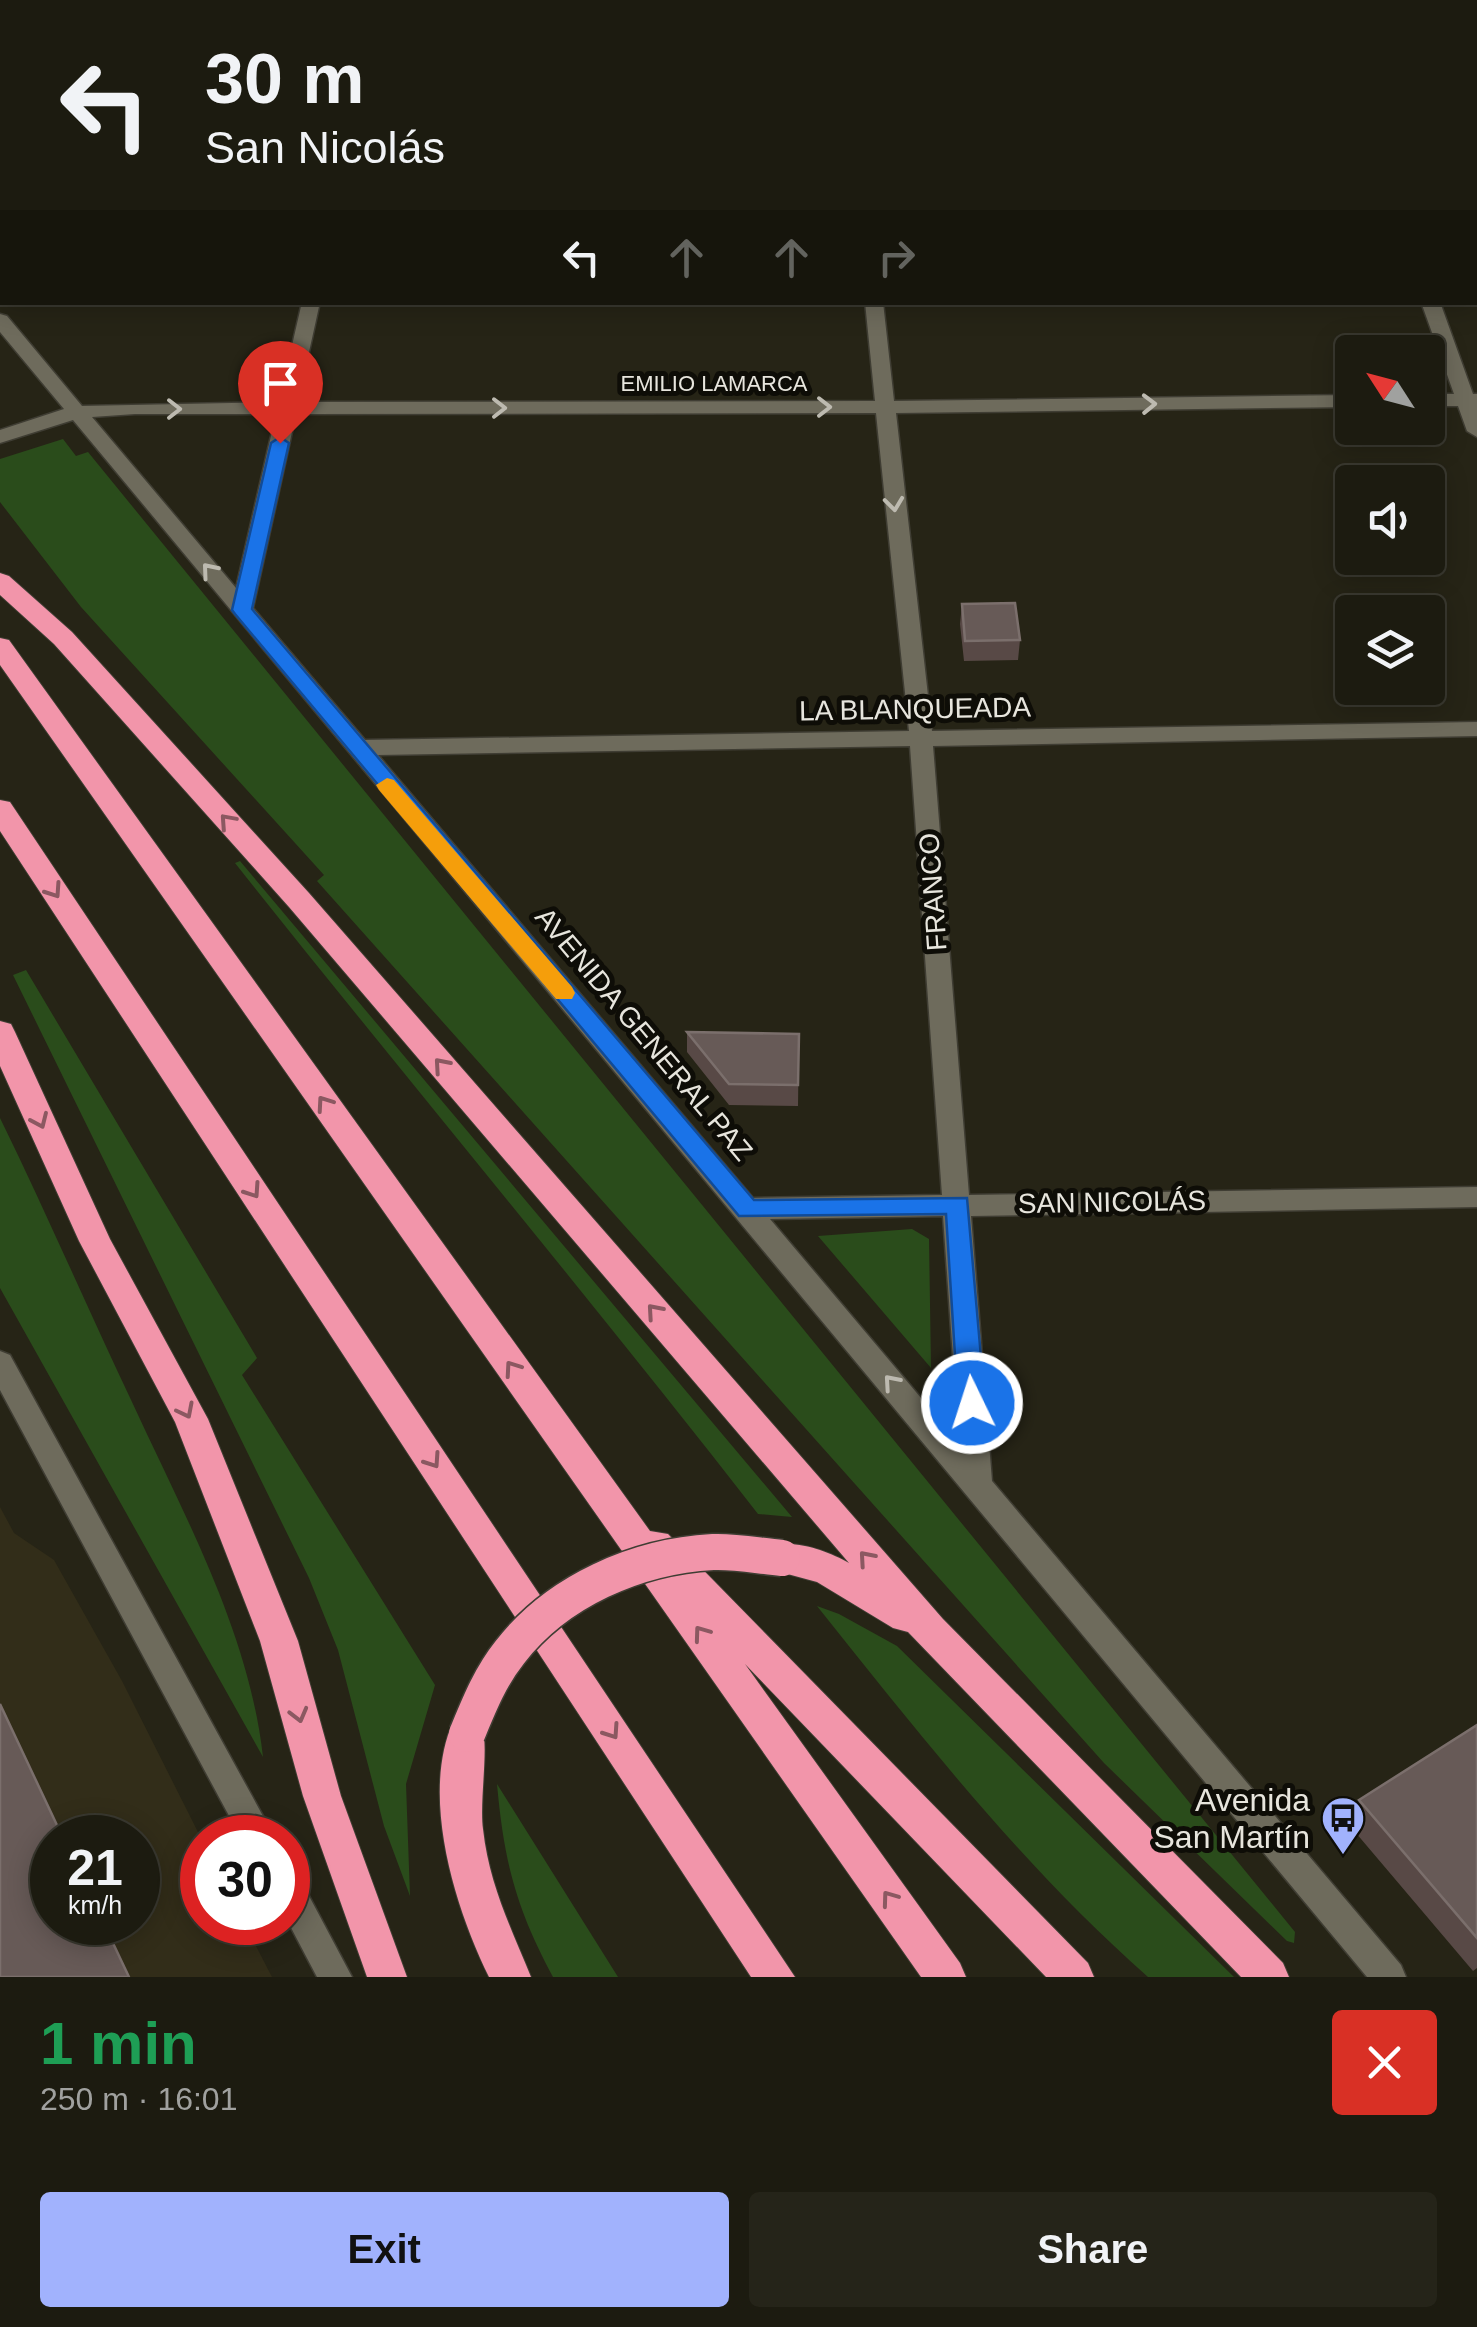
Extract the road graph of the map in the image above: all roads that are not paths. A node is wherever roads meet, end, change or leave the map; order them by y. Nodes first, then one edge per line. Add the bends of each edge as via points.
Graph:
1 (0, 0) edge
2 (53, 0) edge
3 (310, 305) edge
4 (874, 305) edge
5 (1431, 305) edge
6 (0, 320) edge
7 (1470, 400) edge
8 (1335, 401) edge
9 (883, 407) junction
10 (288, 409) junction
11 (76, 412) junction
12 (1477, 432) edge
13 (0, 437) edge
14 (0, 581) edge
15 (242, 610) junction
16 (0, 646) edge
17 (1477, 730) edge
18 (922, 738) junction
19 (355, 748) junction
20 (0, 809) edge
21 (0, 1032) edge
22 (1477, 1196) edge
23 (958, 1204) junction
24 (748, 1209) junction
25 (0, 1364) edge
26 (590, 1478) junction
27 (977, 1482) junction
28 (930, 1631) junction
29 (246, 1815) edge
30 (310, 1931) edge
31 (335, 1977) edge
32 (387, 1977) edge
33 (511, 1977) edge
34 (774, 1977) edge
35 (946, 1977) edge
36 (1074, 1977) edge
37 (1268, 1977) edge
38 (1389, 1977) edge

1 - 2 street
3 - 10 street
4 - 9 street, FRANCO
5 - 7 street
6 - 11 street, AVENIDA GENERAL PAZ
7 - 12 street
9 -> 8 street, EMILIO LAMARCA
10 -> 9 street, EMILIO LAMARCA
9 -> 18 street, FRANCO
11 -> 10 street, EMILIO LAMARCA
10 - 15 street
11 - 13 street, EMILIO LAMARCA
15 -> 11 street, AVENIDA GENERAL PAZ
28 -> 14 highway via 299,900 64,638
15 - 19 street, AVENIDA GENERAL PAZ
26 -> 16 highway
17 - 18 street, LA BLANQUEADA
18 - 19 street, LA BLANQUEADA
18 - 23 street, FRANCO
19 - 24 street, AVENIDA GENERAL PAZ
20 -> 34 highway
21 -> 32 highway via 95,1242 191,1419 279,1641 322,1796
22 - 23 street, SAN NICOLÁS
23 - 24 street, SAN NICOLÁS
23 - 27 street, FRANCO
27 -> 24 street, AVENIDA GENERAL PAZ
25 - 29 street
35 -> 26 highway
26 - 36 highway
27 - 38 street, AVENIDA GENERAL PAZ
28 - 33 highway, bridge via 825,1568 782,1558 696,1554 648,1562 588,1587 534,1625 493,1676 460,1766 463,1846
28 - 37 highway
30 - 31 street

